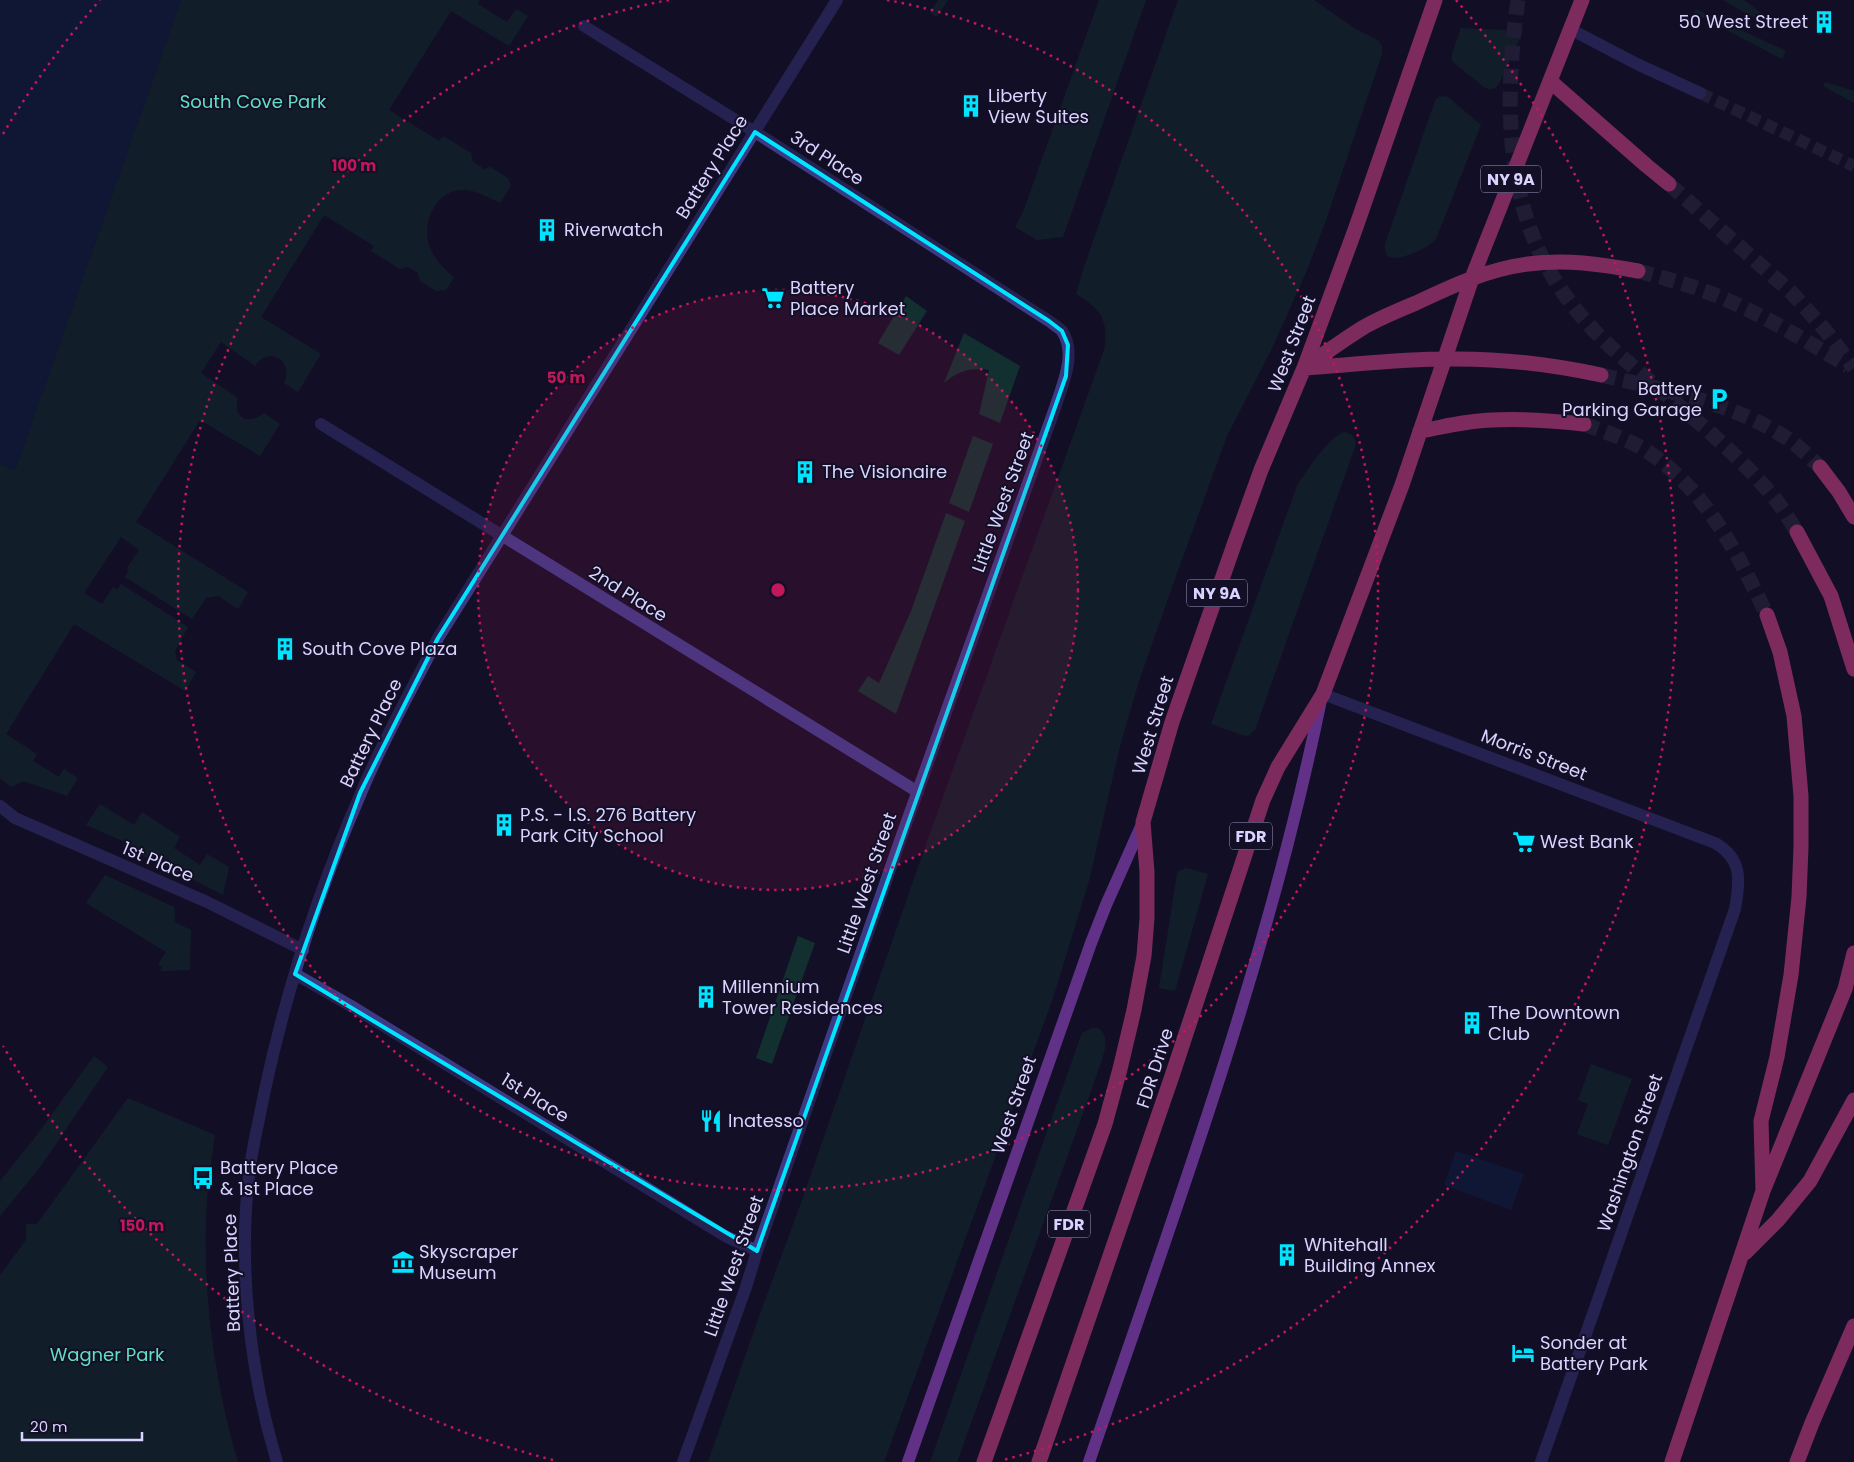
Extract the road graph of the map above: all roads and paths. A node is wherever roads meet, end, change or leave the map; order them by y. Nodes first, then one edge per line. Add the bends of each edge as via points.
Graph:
1 (837, 0) edge
2 (1435, 0) edge
3 (1582, 0) edge
4 (584, 26) dead end
5 (1570, 29) junction
6 (1550, 81) junction
7 (1700, 93) tunnel mouth
8 (755, 132) junction
9 (1669, 184) tunnel mouth
10 (1638, 271) tunnel mouth
11 (1472, 278) junction
12 (1049, 321) joint
13 (1445, 358) junction
14 (1304, 368) junction
15 (1601, 375) tunnel mouth
16 (321, 424) dead end
17 (1584, 424) tunnel mouth
18 (1420, 431) junction
19 (1820, 467) tunnel mouth
20 (1854, 517) edge
21 (1797, 532) tunnel mouth
22 (501, 536) junction
23 (1767, 616) tunnel mouth
24 (1854, 669) edge
25 (1323, 694) junction
26 (918, 792) junction
27 (0, 806) edge
28 (1143, 822) junction
29 (1730, 854) joint
30 (303, 950) junction
31 (1854, 953) edge
32 (295, 974) junction
33 (1854, 1100) edge
34 (1764, 1191) junction
35 (757, 1251) junction
36 (1742, 1256) junction
37 (1854, 1326) edge
38 (277, 1462) edge
39 (683, 1462) edge
40 (908, 1462) edge
41 (984, 1462) edge
42 (1039, 1462) edge
43 (1088, 1462) edge
44 (1541, 1462) edge
45 (1672, 1462) edge
46 (1797, 1462) edge

1 - 8 street, Battery Place
2 - 14 highway, West Street / NY 9A
3 - 5 highway, NY 9A
4 - 8 street, 3rd Place
5 - 6 highway, NY 9A
5 - 7 street
6 - 9 highway
6 - 11 highway, NY 9A
8 - 12 street, 3rd Place
8 - 22 street, Battery Place
10 - 11 highway via 1597,263 1567,262 1528,264
11 - 13 highway, NY 9A
11 - 14 highway via 1365,327
12 - 26 street, Little West Street via 1062,331 1068,345 1066,376
13 - 14 highway
13 - 15 highway via 1529,362
13 - 18 highway, NY 9A
14 - 28 highway, West Street / NY 9A via 1261,470 1196,652
16 - 22 street, 2nd Place
17 - 18 highway via 1504,420
18 - 25 highway, NY 9A
19 - 20 highway
21 - 24 highway via 1831,596
22 - 26 street, 2nd Place
22 - 30 street, Battery Place via 438,638 383,744 360,793
23 - 34 highway via 1780,652 1794,716 1799,753 1801,830 1799,897 1791,975 1777,1057 1760,1121
25 - 29 street, Morris Street via 1715,843
25 - 42 highway, FDR Drive / FDR via 1278,767 1263,800
25 - 43 main road via 1297,810 1226,1057
26 - 35 street, Little West Street
27 - 30 street, 1st Place via 14,818 206,902
28 - 40 main road, West Street via 1091,943
28 - 41 highway, FDR Drive / FDR via 1147,918 1139,983 1120,1069 1105,1124
29 - 44 street, Washington Street via 1738,875 1735,908
30 - 32 street, Battery Place
31 - 34 highway via 1845,989
32 - 35 street, 1st Place via 725,1236
32 - 38 street, Battery Place via 274,1047 256,1131 249,1175 246,1230 254,1361
33 - 36 highway via 1810,1180 1778,1220
34 - 36 highway
35 - 39 street, Little West Street
36 - 45 highway
37 - 46 highway

